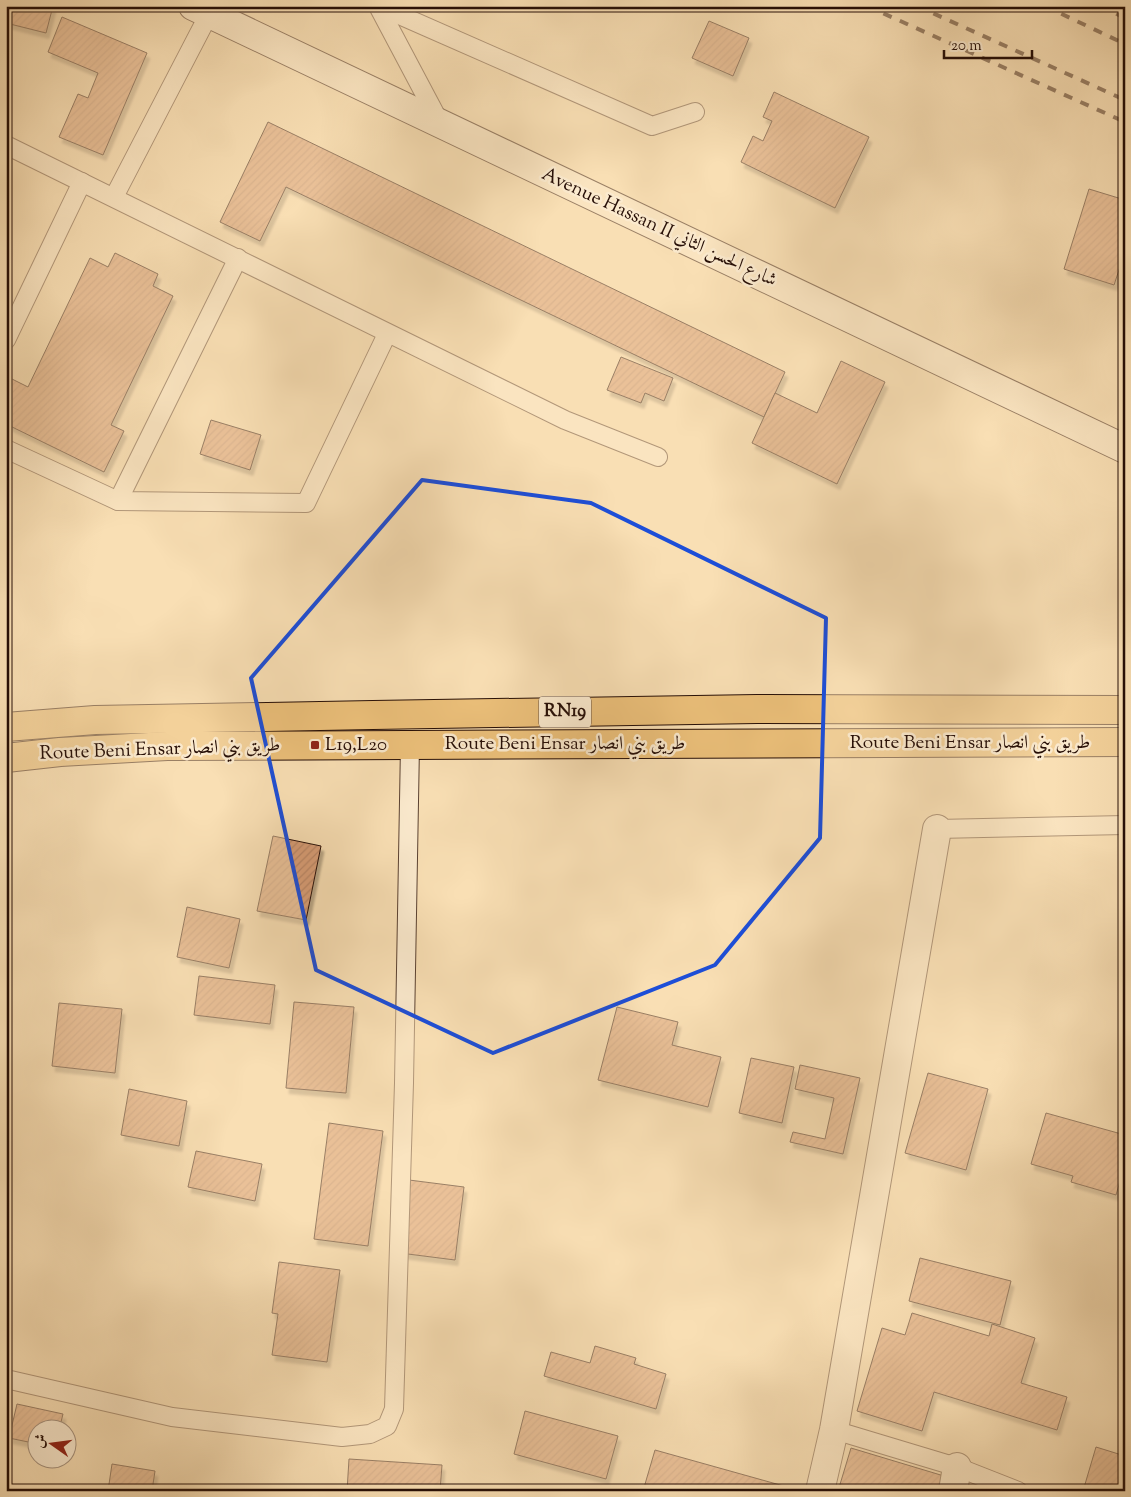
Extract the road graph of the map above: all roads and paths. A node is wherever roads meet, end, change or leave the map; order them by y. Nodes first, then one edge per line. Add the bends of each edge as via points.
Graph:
1 (378, 6) edge
2 (201, 10) edge
3 (397, 17) edge
4 (695, 112) dead end
5 (440, 123) junction
6 (6, 145) edge
7 (82, 182) junction
8 (114, 197) junction
9 (238, 258) junction
10 (387, 334) junction
11 (6, 340) edge
12 (6, 449) edge
13 (1125, 449) edge
14 (658, 457) dead end
15 (118, 501) junction
16 (1125, 710) edge
17 (6, 727) edge
18 (1125, 742) edge
19 (410, 745) junction
20 (6, 758) edge
21 (1125, 825) edge
22 (937, 829) joint
23 (6, 1379) edge
24 (834, 1430) junction
25 (955, 1479) edge
26 (820, 1491) edge
27 (1018, 1491) edge

1 - 3 lane
2 - 5 street, Avenue Hassan II شارع الحسن الثاني
2 - 8 lane
3 - 4 lane via 652,126
3 - 5 lane
5 - 13 street, Avenue Hassan II شارع الحسن الثاني
6 - 7 lane
7 - 8 lane
7 - 11 lane
8 - 9 lane
9 - 10 lane
9 - 15 lane
10 - 14 lane via 565,420
10 - 15 lane via 306,504
12 - 15 lane
16 - 17 highway, Route Beni Ensar طريق بني انصار / RN19 via 757,709 113,719
18 - 19 highway, Route Beni Ensar طريق بني انصار / RN19
19 - 20 highway, Route Beni Ensar طريق بني انصار / RN19 via 167,746
19 - 23 lane via 394,1409 387,1426 370,1434 342,1437 172,1417
21 - 22 lane
22 - 24 street
24 - 25 lane
24 - 26 street
25 - 27 lane

